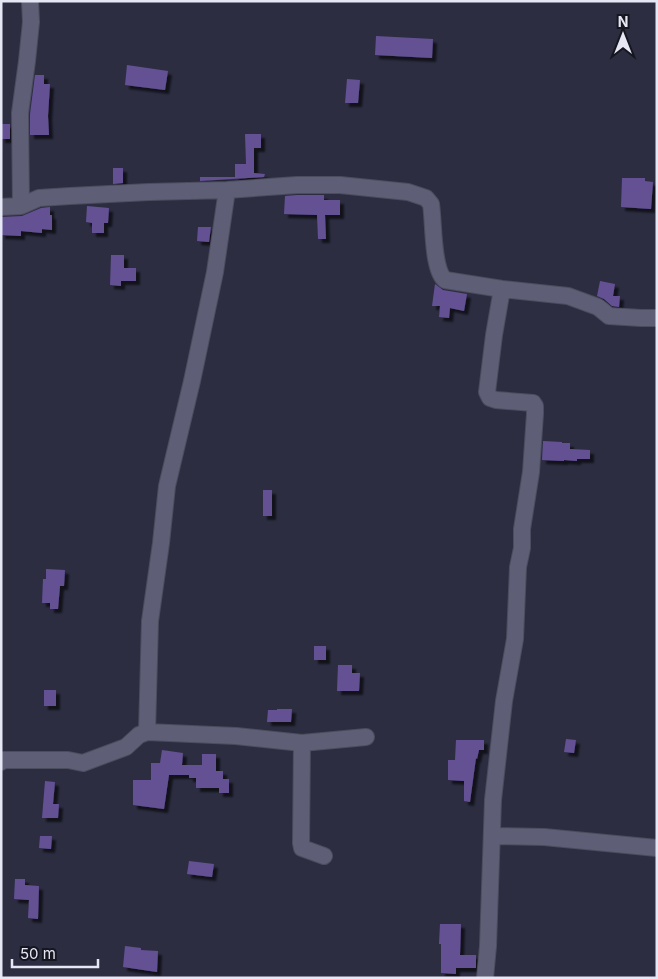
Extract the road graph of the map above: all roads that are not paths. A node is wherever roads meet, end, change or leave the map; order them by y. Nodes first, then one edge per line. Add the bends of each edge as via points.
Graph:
1 (30, 1) edge
2 (228, 190) junction
3 (21, 206) junction
4 (1, 207) edge
5 (502, 288) junction
6 (657, 318) edge
7 (147, 732) junction
8 (366, 737) dead end
9 (302, 743) junction
10 (1, 762) edge
11 (492, 836) junction
12 (657, 848) edge
13 (324, 856) dead end
14 (485, 978) edge

1 - 3 street via 31,22 20,113
2 - 3 street via 39,198
2 - 5 street via 340,185 408,192 426,198 430,204 436,259 442,278
2 - 7 street via 215,272 167,486 150,621
3 - 4 street
5 - 6 street via 568,296 598,307 609,316
5 - 11 street via 487,392 496,400 533,403 536,414 518,567 515,639 493,800
7 - 9 street
7 - 10 street via 126,747 83,763 68,760
8 - 9 street
9 - 13 street via 301,843 302,848
11 - 12 street via 544,837
11 - 14 street

